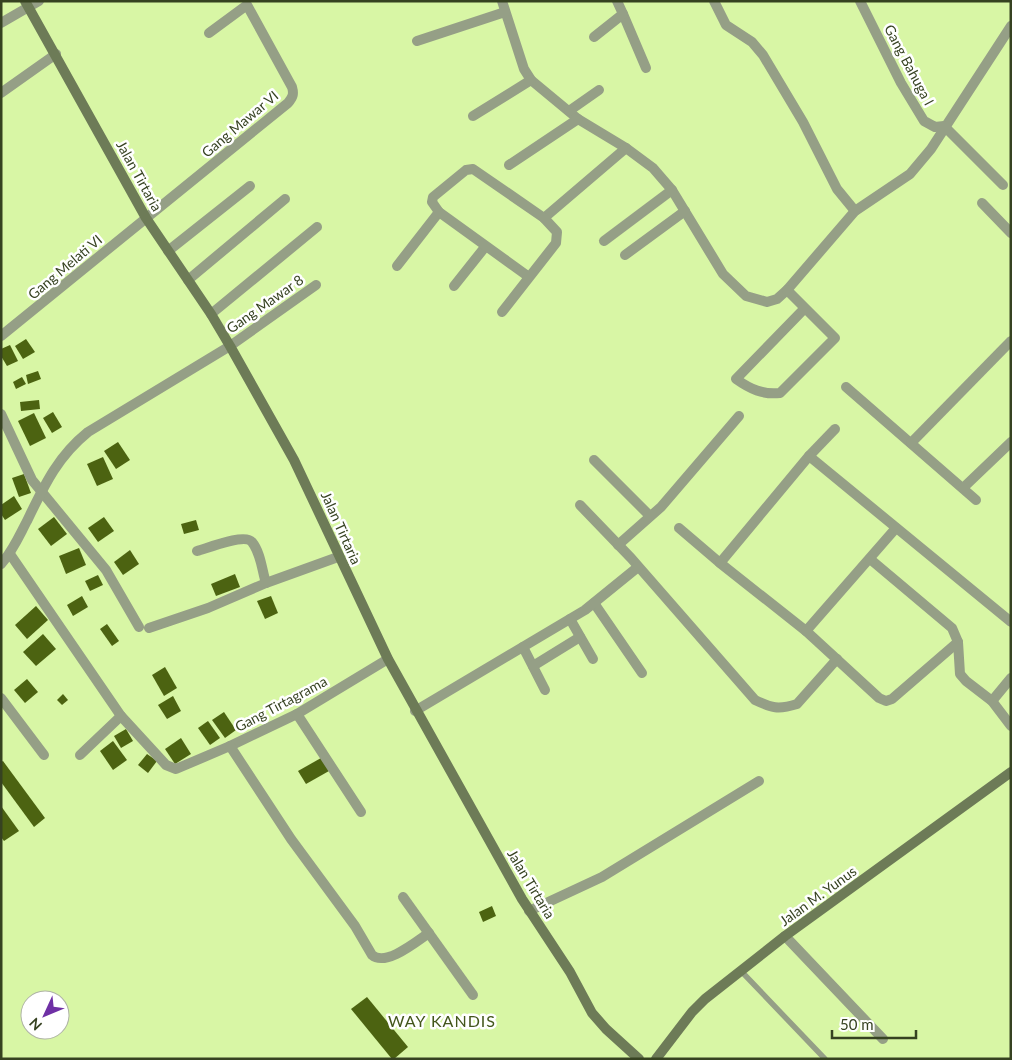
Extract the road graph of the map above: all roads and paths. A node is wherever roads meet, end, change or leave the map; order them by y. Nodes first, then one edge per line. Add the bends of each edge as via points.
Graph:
1 (39, 1) edge
2 (502, 1) edge
3 (617, 1) edge
4 (714, 1) edge
5 (860, 1) edge
6 (27, 4) edge
7 (505, 12) junction
8 (623, 14) junction
9 (1, 23) edge
10 (1011, 26) edge
11 (209, 32) dead end
12 (594, 37) dead end
13 (416, 41) dead end
14 (56, 54) junction
15 (646, 68) dead end
16 (532, 80) junction
17 (599, 90) dead end
18 (1, 93) edge
19 (569, 111) junction
20 (473, 116) dead end
21 (578, 119) junction
22 (944, 126) junction
23 (626, 148) junction
24 (509, 165) dead end
25 (1004, 185) dead end
26 (250, 186) dead end
27 (672, 190) junction
28 (285, 199) dead end
29 (982, 203) dead end
30 (685, 211) junction
31 (855, 211) junction
32 (439, 212) junction
33 (146, 218) junction
34 (544, 218) junction
35 (317, 227) dead end
36 (1011, 233) edge
37 (604, 241) dead end
38 (485, 247) junction
39 (168, 251) junction
40 (625, 255) dead end
41 (397, 266) dead end
42 (528, 277) junction
43 (188, 280) junction
44 (316, 285) dead end
45 (454, 286) dead end
46 (787, 290) junction
47 (806, 308) junction
48 (502, 312) dead end
49 (211, 314) junction
50 (1, 336) edge
51 (1011, 341) edge
52 (230, 346) junction
53 (846, 387) dead end
54 (1, 414) edge
55 (739, 416) dead end
56 (835, 429) dead end
57 (1011, 442) edge
58 (911, 443) junction
59 (809, 456) junction
60 (594, 460) dead end
61 (963, 488) junction
62 (42, 491) junction
63 (976, 500) dead end
64 (580, 505) dead end
65 (650, 516) junction
66 (679, 528) dead end
67 (896, 528) junction
68 (618, 545) junction
69 (197, 551) dead end
70 (10, 554) junction
71 (338, 557) junction
72 (870, 559) junction
73 (720, 563) junction
74 (1, 564) edge
75 (638, 566) junction
76 (266, 584) junction
77 (594, 603) junction
78 (570, 619) junction
79 (1011, 622) edge
80 (806, 631) junction
81 (580, 637) junction
82 (958, 642) junction
83 (523, 647) junction
84 (388, 659) junction
85 (593, 659) dead end
86 (836, 659) junction
87 (533, 666) junction
88 (642, 673) dead end
89 (1011, 678) edge
90 (545, 690) dead end
91 (1, 698) edge
92 (992, 701) junction
93 (415, 711) junction
94 (297, 714) junction
95 (121, 716) junction
96 (1011, 726) edge
97 (230, 746) junction
98 (44, 755) dead end
99 (80, 755) dead end
100 (1011, 772) edge
101 (758, 780) dead end
102 (361, 812) dead end
103 (403, 897) dead end
104 (529, 911) junction
105 (429, 933) junction
106 (786, 936) junction
107 (741, 971) junction
108 (473, 995) dead end
109 (884, 1038) dead end
110 (639, 1059) edge
111 (656, 1059) edge
112 (825, 1059) edge

1 - 6 street
2 - 7 street
3 - 8 street
4 - 31 street via 726,24 764,55 838,189
5 - 22 street, Gang Bahuga I via 924,121 935,128
6 - 9 street
6 - 14 street, Jalan Tirtaria
7 - 13 street
7 - 16 street via 524,69
8 - 12 street
8 - 15 street
10 - 22 street
11 - 33 street, Gang Mawar VI via 247,5 294,93 288,103
14 - 18 street
14 - 33 street, Jalan Tirtaria
16 - 19 street
16 - 20 street
17 - 19 street
19 - 21 street
21 - 23 street
21 - 24 street
22 - 25 street
22 - 31 street via 910,174
23 - 27 street via 653,168
23 - 34 street
26 - 39 street
27 - 30 street
27 - 37 street
28 - 43 street
29 - 36 street
30 - 40 street
30 - 46 street via 723,274 746,296 767,302 777,299
31 - 46 street
32 - 34 street via 432,202 433,197 466,170 473,169
32 - 38 street
32 - 41 street
33 - 39 street, Jalan Tirtaria
33 - 50 street, Gang Melati VI
34 - 42 street via 558,232 558,238
35 - 49 street
38 - 42 street
38 - 45 street
39 - 43 street, Jalan Tirtaria
42 - 48 street
43 - 49 street, Jalan Tirtaria
44 - 52 street, Gang Mawar 8
46 - 47 street
47 - 47 street via 835,338 786,389 767,394 736,379
49 - 52 street, Jalan Tirtaria
51 - 58 street
52 - 62 street, Gang Mawar 8 via 88,432 59,461
52 - 71 street, Jalan Tirtaria via 294,460
53 - 58 street
54 - 62 street via 24,466
55 - 65 street
56 - 59 street
57 - 61 street
58 - 61 street
59 - 67 street
59 - 73 street
60 - 65 street
61 - 63 street
62 - 70 street, Gang Mawar 8
62 - 76 street via 106,570 144,627 208,608
64 - 68 street
65 - 68 street
66 - 73 street
67 - 72 street
67 - 79 street
68 - 75 street
69 - 76 street via 240,538 248,539 258,553
70 - 74 street, Gang Mawar 8
70 - 95 street
71 - 76 street
71 - 84 street, Jalan Tirtaria
72 - 80 street
72 - 82 street via 952,628
73 - 80 street
75 - 77 street
75 - 86 street via 755,700 771,708 796,704
77 - 78 street
77 - 88 street
78 - 81 street
78 - 83 street
80 - 86 street
81 - 85 street
81 - 87 street
82 - 86 street via 886,701
82 - 92 street via 960,674
83 - 87 street
83 - 93 street
84 - 93 street, Jalan Tirtaria
84 - 94 street, Gang Tirtagrama
87 - 90 street
89 - 92 street
91 - 98 street
92 - 96 street
93 - 104 street, Jalan Tirtaria
94 - 97 street, Gang Tirtagrama
94 - 102 street
95 - 97 street, Gang Tirtagrama via 166,765 176,769
95 - 99 street
97 - 105 street via 372,955 381,959 408,948
100 - 106 street, Jalan M. Yunus
101 - 104 street via 602,877
103 - 105 street
104 - 110 street, Jalan Tirtaria via 570,972 592,1013
105 - 108 street
106 - 107 street, Jalan M. Yunus
106 - 109 street
107 - 111 street, Jalan M. Yunus via 698,1005
107 - 112 lane

